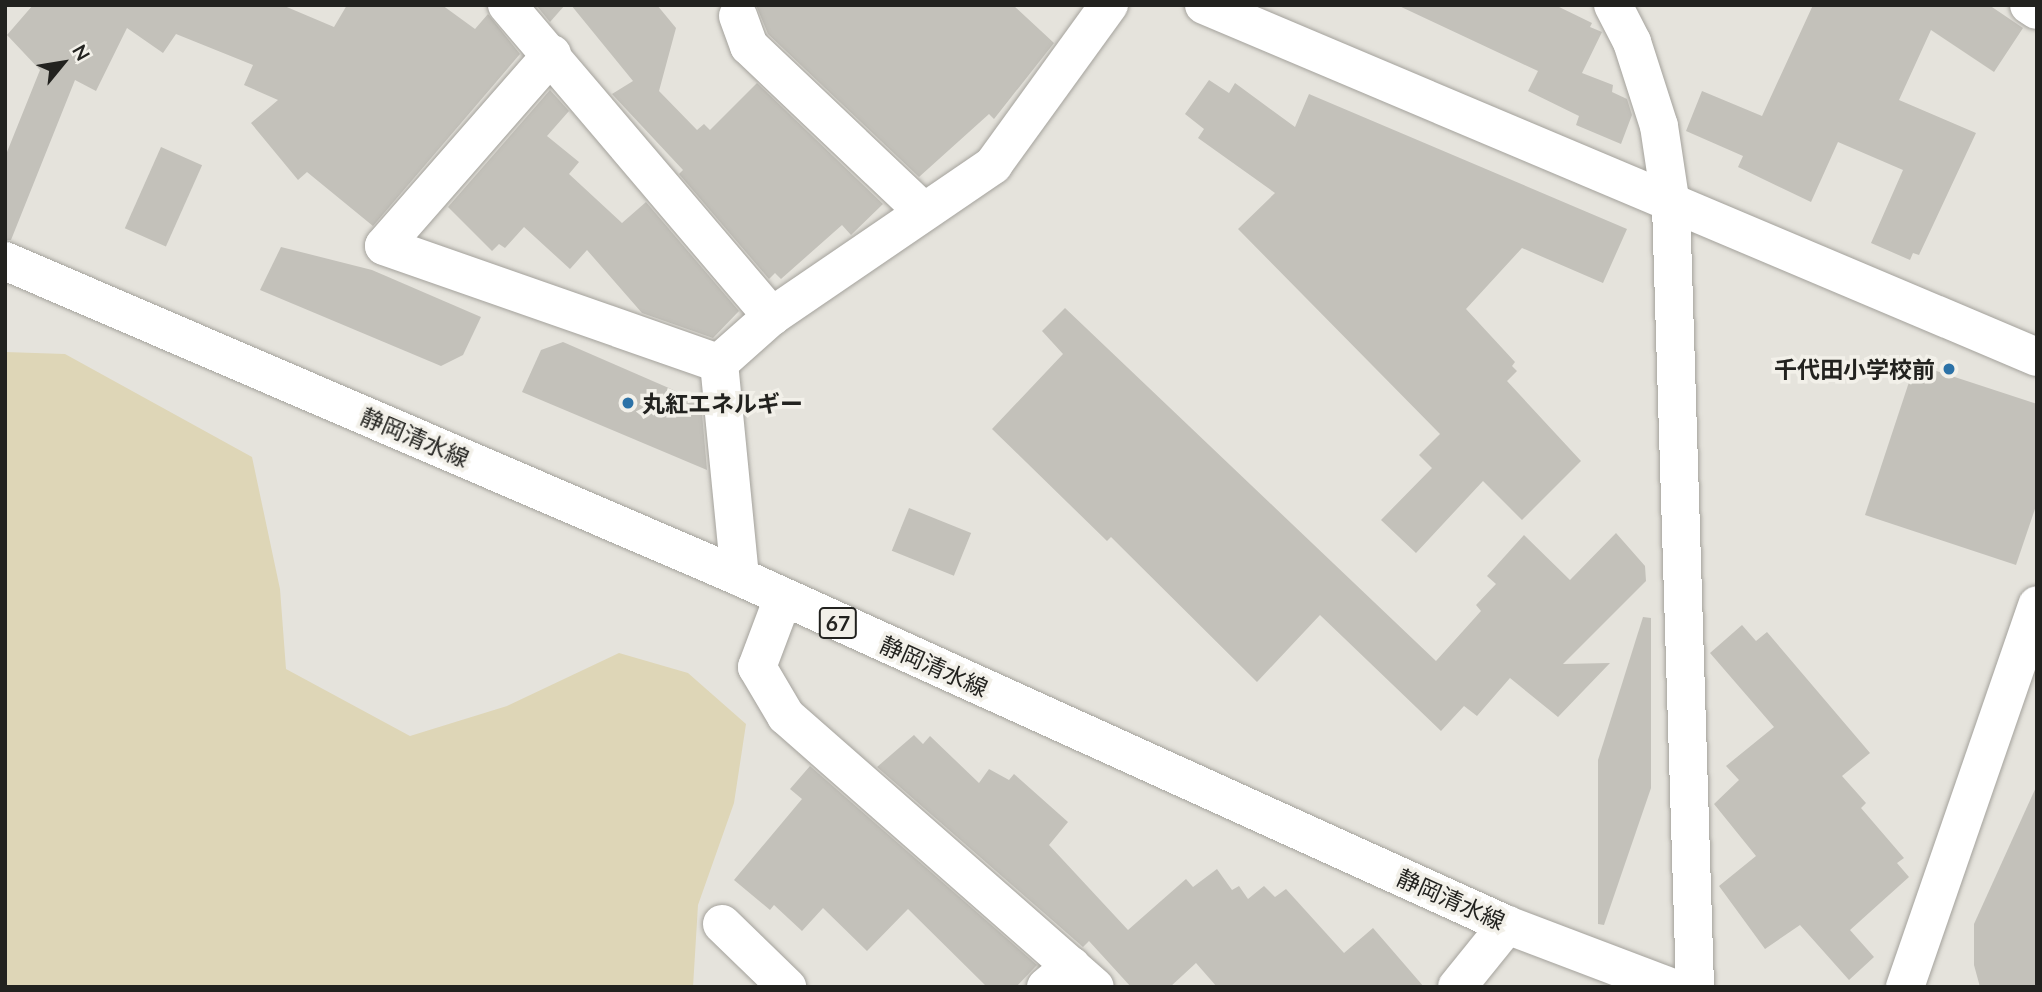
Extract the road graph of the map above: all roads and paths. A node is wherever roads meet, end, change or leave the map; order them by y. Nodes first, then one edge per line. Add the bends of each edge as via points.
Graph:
1 (507, 5) edge
2 (1109, 5) edge
3 (1205, 5) edge
4 (1614, 5) edge
5 (2029, 5) edge
6 (2037, 10) edge
7 (738, 16) dead end
8 (552, 54) junction
9 (1671, 205) junction
10 (925, 212) junction
11 (5, 261) edge
12 (772, 316) junction
13 (2037, 357) edge
14 (719, 363) junction
15 (740, 577) junction
16 (783, 598) junction
17 (2037, 605) edge
18 (722, 924) dead end
19 (1507, 925) junction
20 (1071, 980) edge
21 (787, 987) edge
22 (1457, 987) edge
23 (1670, 987) edge
24 (1695, 987) edge
25 (1905, 987) edge

1 - 8 street
2 - 10 street via 993,166
3 - 9 street
4 - 9 street via 1632,41 1659,126
5 - 6 street
7 - 10 street via 748,46
8 - 12 street
8 - 14 street via 384,246
9 - 13 street
9 - 24 street
10 - 12 street
11 - 15 street, 静岡清水線 / 67
12 - 14 street
14 - 15 street
15 - 16 street, 静岡清水線 / 67
16 - 19 street, 静岡清水線 / 67
16 - 20 street via 757,667 786,716
17 - 25 street
18 - 21 street
19 - 22 street
19 - 23 street, 静岡清水線 / 67

